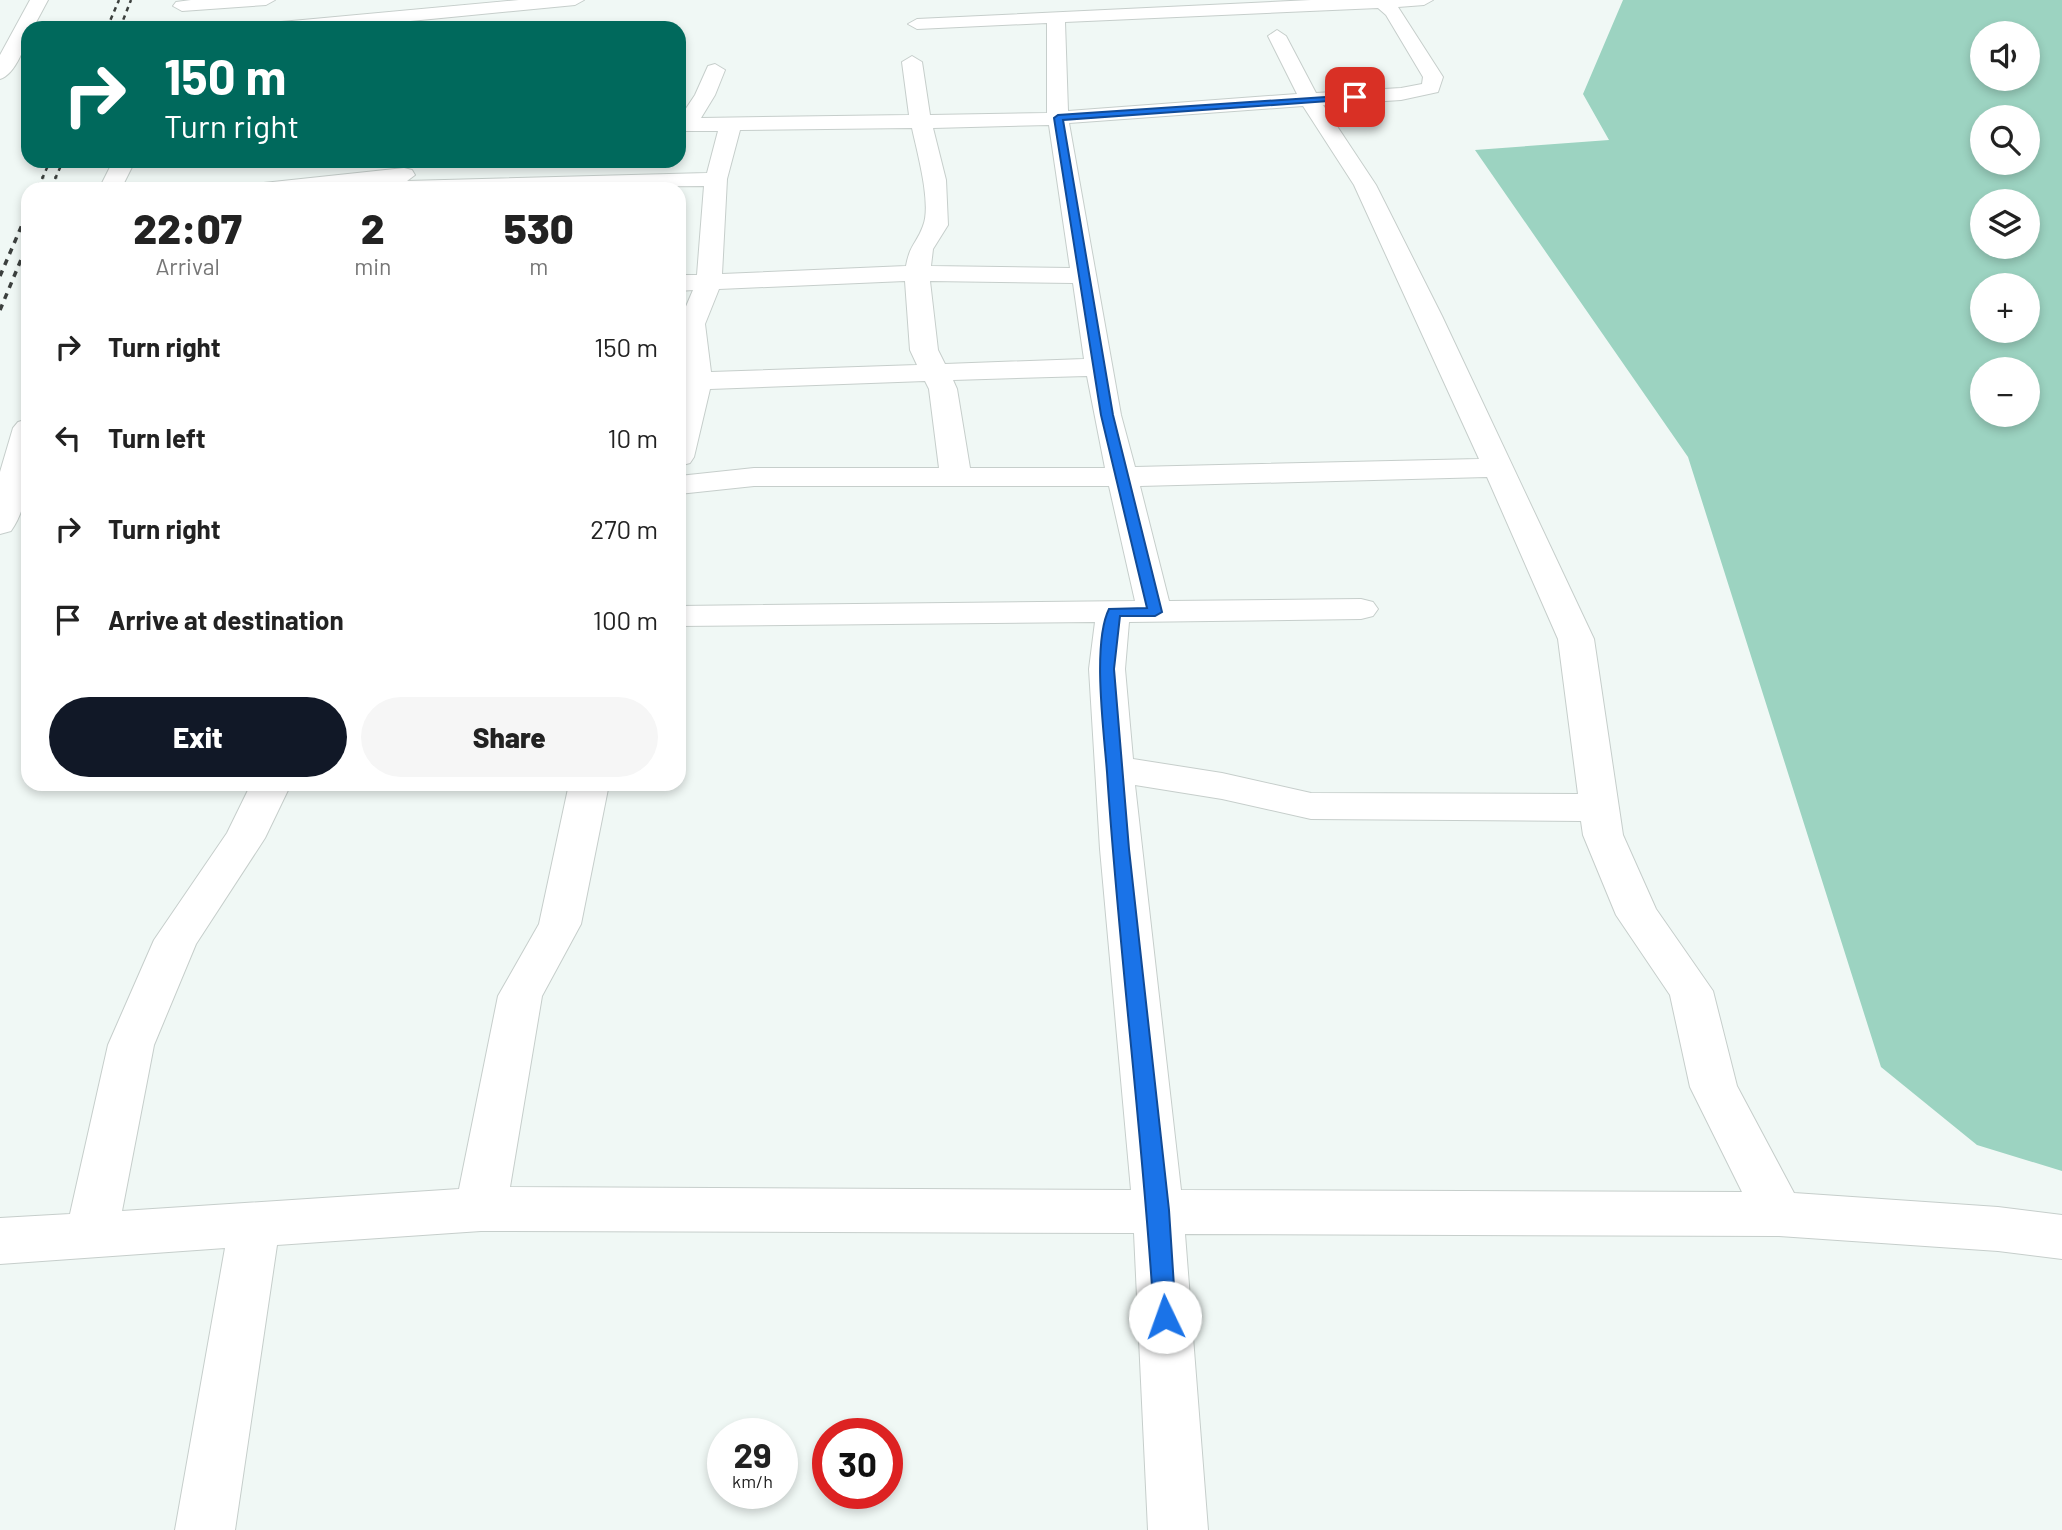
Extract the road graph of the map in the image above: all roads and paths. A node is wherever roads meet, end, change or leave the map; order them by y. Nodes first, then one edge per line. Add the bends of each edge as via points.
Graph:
1 (39, 0) edge
2 (266, 0) edge
3 (575, 0) edge
4 (1424, 0) edge
5 (1380, 1) edge
6 (183, 3) edge
7 (1056, 16) junction
8 (28, 21) edge
9 (177, 21) edge
10 (354, 21) edge
11 (917, 24) dead end
12 (21, 34) edge
13 (1277, 36) dead end
14 (912, 62) dead end
15 (715, 69) dead end
16 (0, 73) edge
17 (1310, 100) junction
18 (1058, 118) junction
19 (686, 121) edge
20 (923, 123) junction
21 (686, 125) edge
22 (730, 127) junction
23 (403, 178) edge
24 (716, 179) junction
25 (351, 182) edge
26 (917, 273) junction
27 (1084, 276) junction
28 (709, 282) junction
29 (686, 283) edge
30 (1099, 368) junction
31 (934, 372) junction
32 (698, 381) junction
33 (686, 429) edge
34 (21, 452) edge
35 (1498, 468) junction
36 (956, 477) junction
37 (1122, 477) junction
38 (686, 484) edge
39 (21, 518) edge
40 (0, 522) edge
41 (1361, 609) dead end
42 (1134, 612) junction
43 (686, 616) edge
44 (1114, 769) junction
45 (268, 791) edge
46 (588, 791) edge
47 (1600, 808) junction
48 (481, 1209) junction
49 (1158, 1210) junction
50 (1779, 1214) junction
51 (255, 1224) junction
52 (91, 1236) junction
53 (2062, 1237) edge
54 (0, 1241) edge
55 (205, 1530) edge
56 (1178, 1530) edge

1 - 8 street
2 - 6 street
3 - 10 street
4 - 5 street
5 - 7 street
5 - 17 street via 1393,12 1433,77 1431,88
6 - 9 street
7 - 11 street
7 - 18 street
12 - 16 street
13 - 17 street
14 - 20 street
15 - 19 street via 705,95
17 - 18 street
17 - 35 street via 1365,185
18 - 20 street
18 - 27 street
20 - 22 street
20 - 26 street via 935,180 936,225 921,249
21 - 22 street
22 - 24 street
23 - 24 street
23 - 25 street
24 - 28 street
26 - 27 street
26 - 28 street
26 - 31 street via 924,351
27 - 30 street
28 - 29 street
28 - 32 street via 692,324
30 - 31 street
30 - 37 street
31 - 32 street
31 - 36 street via 943,389
32 - 33 street
34 - 40 street
35 - 37 street
35 - 47 street via 1576,639
36 - 37 street
36 - 38 street via 754,477
37 - 42 street
39 - 40 street
41 - 42 street
42 - 43 street
42 - 44 street via 1107,669
44 - 47 street via 1311,806
44 - 49 street
45 - 52 street via 245,838 176,940 131,1045
46 - 48 street via 560,924 520,996
47 - 50 street via 1603,835 1637,915 1691,991 1713,1087
48 - 49 street
48 - 51 street
49 - 50 street
49 - 56 street
50 - 53 street
51 - 52 street
51 - 55 street
52 - 54 street

